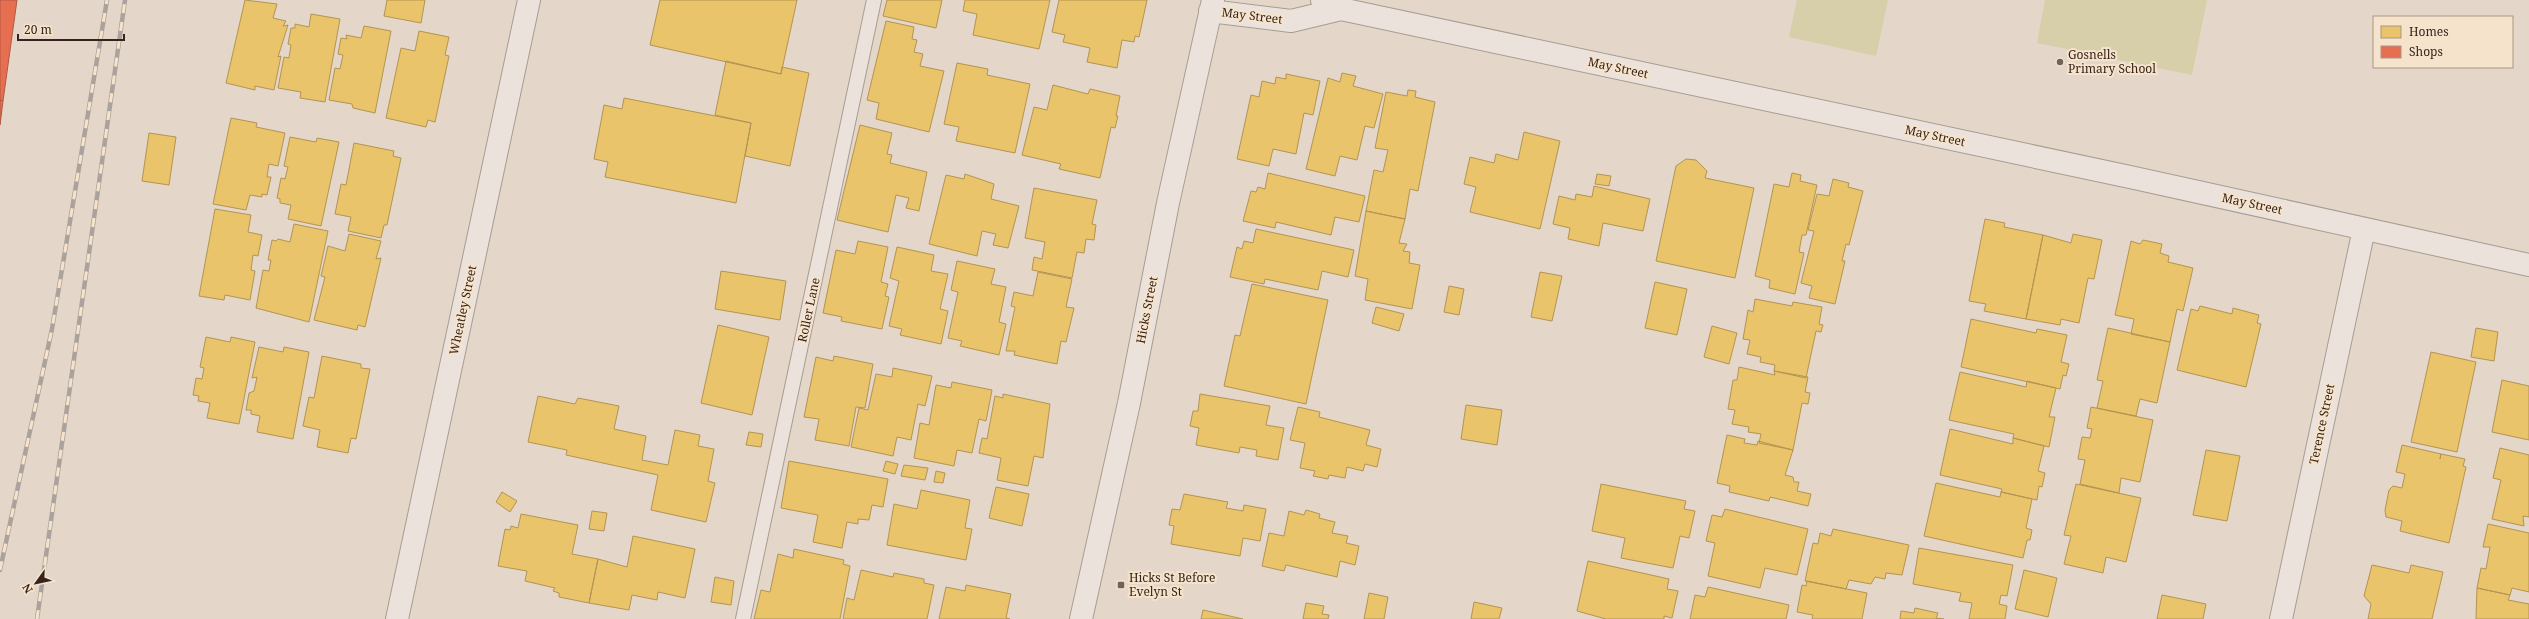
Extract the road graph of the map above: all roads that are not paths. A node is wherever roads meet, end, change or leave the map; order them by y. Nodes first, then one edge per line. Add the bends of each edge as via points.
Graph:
1 (529, 0) edge
2 (874, 0) edge
3 (1211, 5) edge
4 (1332, 5) edge
5 (2364, 229) junction
6 (2529, 265) edge
7 (397, 619) edge
8 (743, 619) edge
9 (1081, 619) edge
10 (2281, 619) edge

1 - 7 street, Wheatley Street
2 - 8 lane, Roller Lane
3 - 4 street, May Street via 1291,21
3 - 9 street, Hicks Street via 1168,203 1129,403
4 - 5 street, May Street
5 - 6 street, May Street
5 - 10 street, Terence Street

